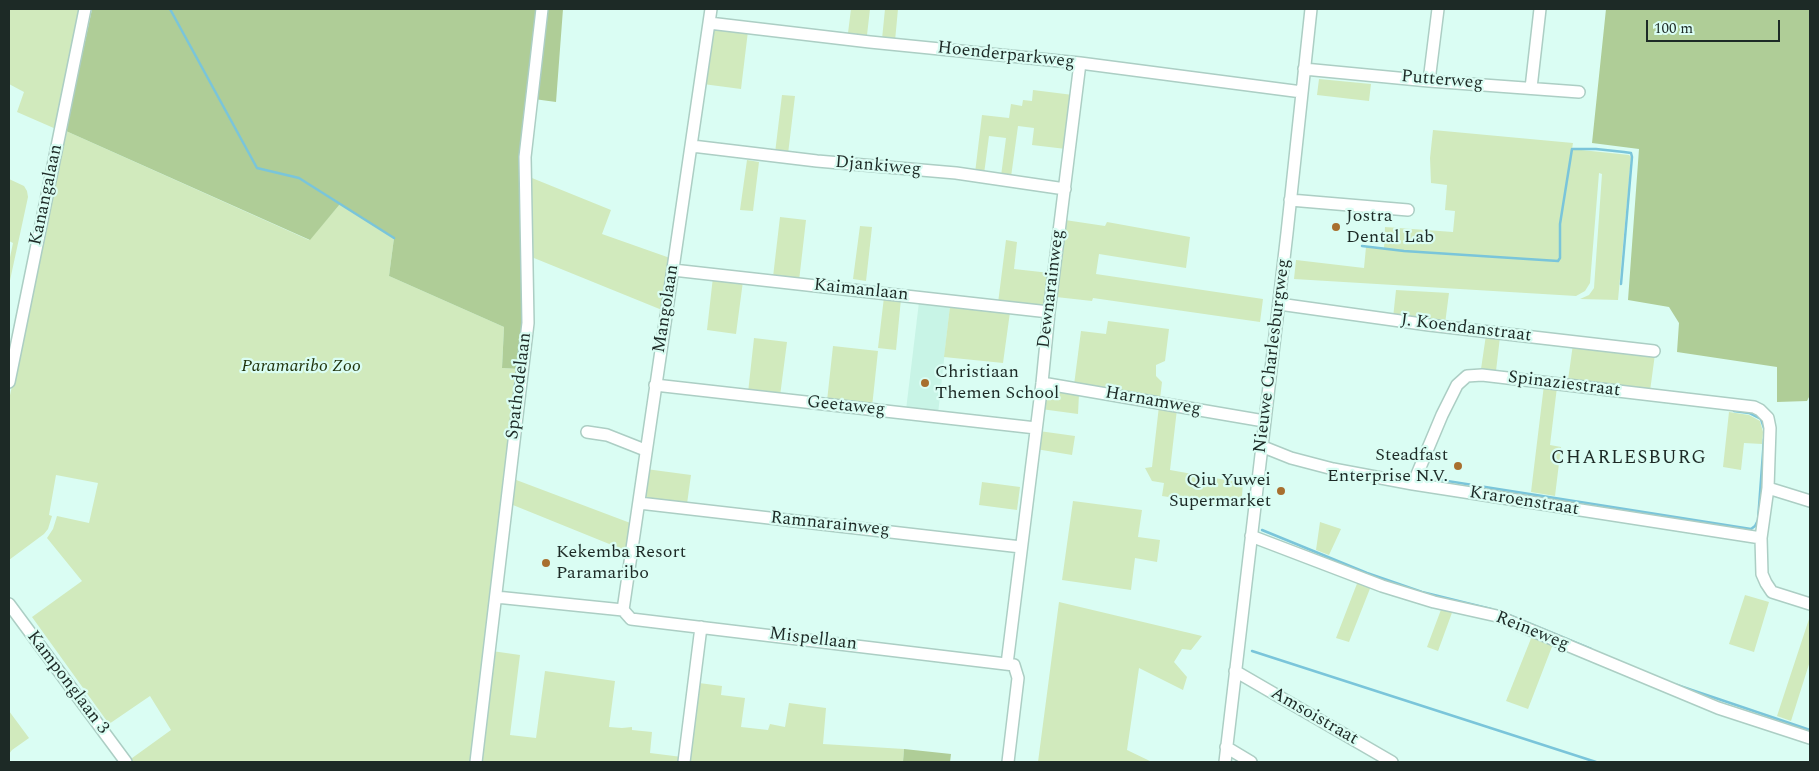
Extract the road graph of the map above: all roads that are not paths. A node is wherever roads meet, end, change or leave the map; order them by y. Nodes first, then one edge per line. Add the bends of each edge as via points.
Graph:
1 (85, 9) edge
2 (542, 9) edge
3 (712, 9) edge
4 (1311, 9) edge
5 (1438, 9) edge
6 (1540, 9) edge
7 (709, 23) junction
8 (1080, 63) junction
9 (1304, 69) junction
10 (1429, 81) junction
11 (1530, 88) junction
12 (1302, 92) junction
13 (1579, 92) dead end
14 (692, 146) junction
15 (1065, 189) junction
16 (1290, 200) junction
17 (1408, 210) dead end
18 (673, 270) junction
19 (1279, 304) junction
20 (1049, 312) junction
21 (1654, 351) dead end
22 (9, 382) edge
23 (1042, 383) junction
24 (655, 385) junction
25 (1264, 421) junction
26 (1036, 428) junction
27 (587, 432) dead end
28 (1262, 446) junction
29 (645, 450) junction
30 (1413, 484) junction
31 (1768, 488) junction
32 (1810, 502) edge
33 (639, 503) junction
34 (1251, 536) junction
35 (1761, 538) junction
36 (1021, 546) junction
37 (496, 597) junction
38 (9, 604) edge
39 (1810, 604) edge
40 (623, 610) junction
41 (701, 627) junction
42 (1008, 664) junction
43 (1235, 671) junction
44 (1810, 738) edge
45 (1226, 747) junction
46 (126, 762) edge
47 (476, 762) edge
48 (684, 762) edge
49 (1008, 762) edge
50 (1225, 762) edge
51 (1251, 762) edge
52 (1392, 762) edge

1 - 22 street, Kanangalaan
2 - 37 street, Spathodelaan via 525,157 528,323
3 - 7 street, Mangolaan
4 - 9 street, Nieuwe Charlesburgweg
5 - 10 street
6 - 11 street
7 - 8 street, Hoenderparkweg
7 - 14 street, Mangolaan
8 - 12 street, Hoenderparkweg
8 - 15 street, Dewnarainweg
9 - 10 street, Putterweg
9 - 12 street, Nieuwe Charlesburgweg
10 - 11 street, Putterweg
11 - 13 street, Putterweg
12 - 16 street, Nieuwe Charlesburgweg
14 - 15 street, Djankiweg via 956,173
14 - 18 street, Mangolaan
15 - 20 street, Dewnarainweg
16 - 17 street
16 - 19 street, Nieuwe Charlesburgweg
18 - 20 street, Kaimanlaan
18 - 24 street, Mangolaan
19 - 21 street, J. Koendanstraat
19 - 25 street, Nieuwe Charlesburgweg
20 - 23 street, Dewnarainweg
23 - 25 street, Harnamweg
23 - 26 street, Dewnarainweg
24 - 26 street, Geetaweg
24 - 29 street, Mangolaan
25 - 28 street, Nieuwe Charlesburgweg
26 - 36 street, Dewnarainweg
27 - 29 street via 607,435
28 - 30 street, Kraroenstraat via 1291,458 1334,469
28 - 34 street, Nieuwe Charlesburgweg
29 - 33 street, Mangolaan
30 - 31 street, Spinaziestraat via 1457,385 1462,379 1474,375 1742,405 1760,410 1768,418 1770,428
30 - 35 street, Kraroenstraat
31 - 32 street
31 - 35 street
33 - 36 street, Ramnarainweg
33 - 40 street, Mangolaan
34 - 43 street, Nieuwe Charlesburgweg
34 - 44 street, Reineweg via 1382,586 1497,616 1718,708
35 - 39 street via 1762,574 1772,592
36 - 42 street, Dewnarainweg
37 - 40 street, Mispellaan
37 - 47 street, Spathodelaan
38 - 46 street, Kamponglaan 3
40 - 41 street, Mispellaan via 631,618
41 - 42 street, Mispellaan
41 - 48 street
42 - 49 street via 1014,664 1018,678
43 - 45 street, Nieuwe Charlesburgweg
43 - 52 street, Amsoistraat
45 - 50 street, Nieuwe Charlesburgweg
45 - 51 street

